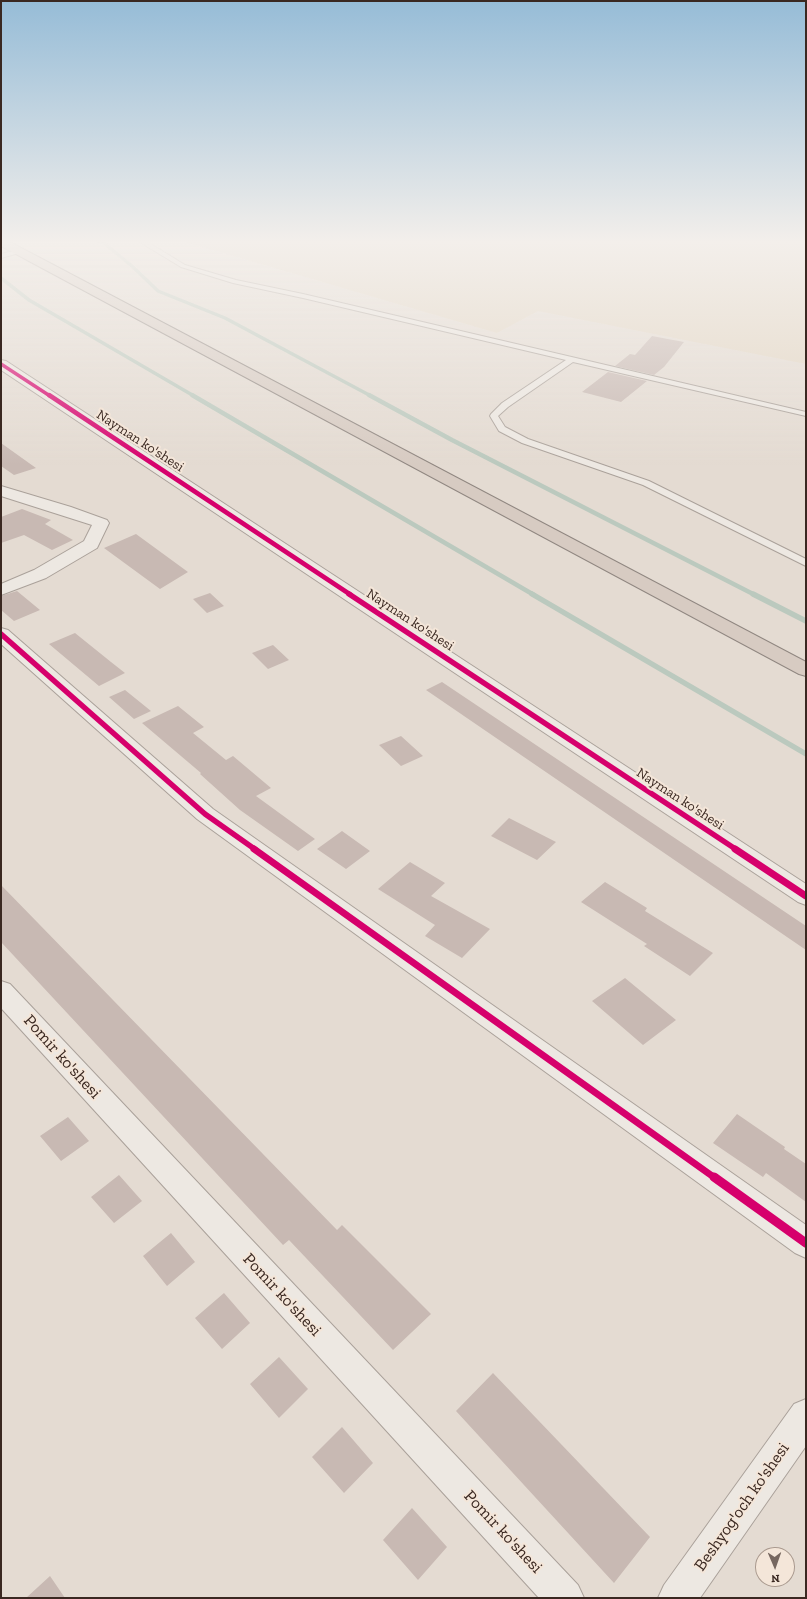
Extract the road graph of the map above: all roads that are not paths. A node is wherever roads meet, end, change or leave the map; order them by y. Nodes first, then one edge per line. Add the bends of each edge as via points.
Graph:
1 (141, 316) edge
2 (385, 316) edge
3 (571, 360) junction
4 (1, 364) edge
5 (806, 414) edge
6 (1, 491) edge
7 (806, 563) edge
8 (1, 590) edge
9 (1, 634) edge
10 (806, 670) edge
11 (806, 896) edge
12 (1, 990) edge
13 (806, 1243) edge
14 (806, 1416) edge
15 (564, 1598) edge
16 (678, 1598) edge

1 - 10 highway
2 - 3 lane
3 - 5 lane
3 - 7 lane via 505,405 494,416 502,429 525,440 646,482
4 - 11 street, Nayman ko'shesi
6 - 8 street via 101,523 91,544 40,574
9 - 13 street via 205,814
12 - 15 street, Pomir ko'shesi
14 - 16 street, Beshyog'och ko'shesi

